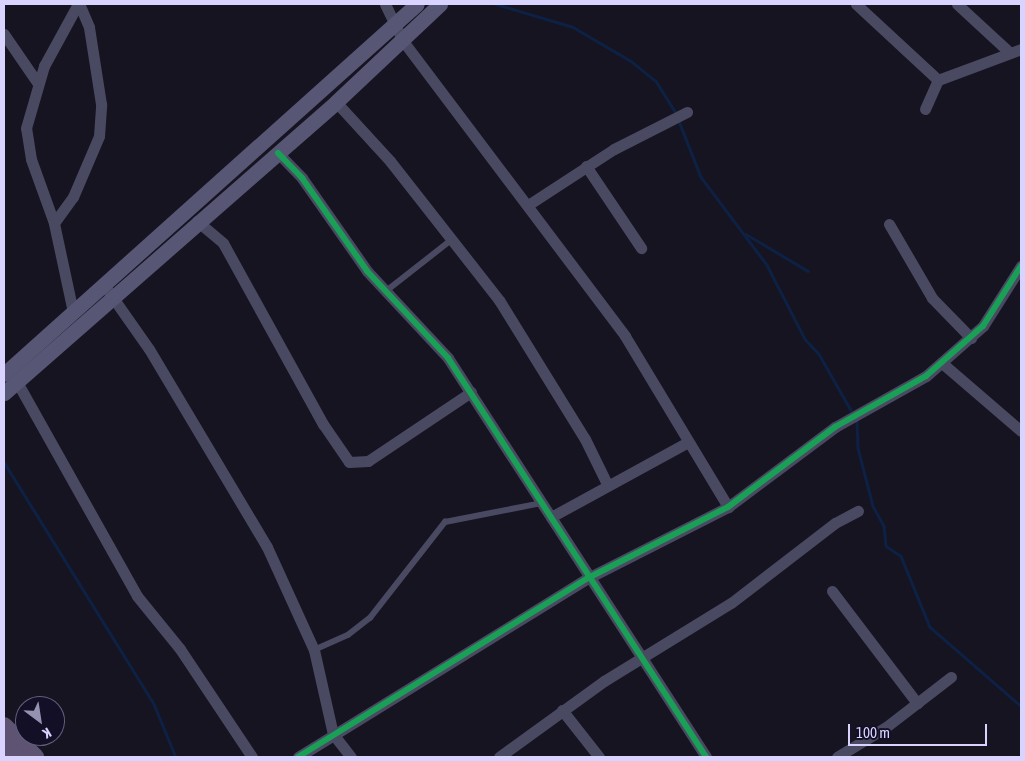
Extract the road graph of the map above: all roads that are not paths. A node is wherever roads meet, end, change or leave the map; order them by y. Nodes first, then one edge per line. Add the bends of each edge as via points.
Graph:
1 (79, 4) edge
2 (386, 4) edge
3 (417, 4) edge
4 (440, 4) edge
5 (856, 4) edge
6 (957, 4) edge
7 (395, 24) junction
8 (4, 34) edge
9 (403, 41) junction
10 (1021, 49) edge
11 (1009, 52) junction
12 (938, 80) junction
13 (37, 82) junction
14 (336, 102) junction
15 (925, 109) dead end
16 (680, 114) dead end
17 (278, 153) junction
18 (586, 166) junction
19 (528, 205) junction
20 (198, 221) junction
21 (54, 223) junction
22 (889, 224) dead end
23 (450, 241) junction
24 (641, 248) dead end
25 (1021, 266) edge
26 (108, 291) junction
27 (384, 292) junction
28 (73, 312) junction
29 (971, 338) junction
30 (942, 363) junction
31 (10, 378) edge
32 (471, 392) junction
33 (4, 393) edge
34 (1021, 431) edge
35 (688, 442) junction
36 (607, 484) junction
37 (542, 503) junction
38 (728, 507) junction
39 (858, 511) dead end
40 (551, 517) junction
41 (590, 577) junction
42 (832, 591) dead end
43 (314, 650) junction
44 (642, 659) junction
45 (951, 676) dead end
46 (916, 703) junction
47 (562, 710) junction
48 (4, 726) edge
49 (333, 734) junction
50 (4, 746) edge
51 (16, 757) edge
52 (35, 757) edge
53 (252, 757) edge
54 (298, 757) edge
55 (351, 757) edge
56 (499, 757) edge
57 (599, 757) edge
58 (706, 757) edge
59 (837, 757) edge

1 - 13 street
1 - 21 street via 89,27 101,104 99,136 74,197
2 - 7 street
3 - 7 main road
4 - 9 main road
5 - 12 street
6 - 11 street
7 - 9 street
7 - 26 main road
8 - 13 street
9 - 14 main road
9 - 19 street
10 - 11 street
11 - 12 street via 981,67
12 - 15 street
13 - 21 street via 27,142
14 - 17 main road
14 - 23 street via 390,161
16 - 18 street
17 - 20 main road
17 - 27 street via 302,178
18 - 19 street
18 - 24 street
19 - 35 street via 625,336
20 - 26 main road
20 - 32 street via 223,243 322,424 349,462 368,461
21 - 28 street
22 - 29 street via 932,298
23 - 27 lane
23 - 36 street via 499,300
25 - 29 street
26 - 28 main road
26 - 31 main road
26 - 43 street via 203,436 267,547
27 - 32 street via 448,358
28 - 31 main road
29 - 30 street
30 - 34 street
30 - 38 street via 836,427
31 - 33 main road
31 - 53 street via 138,596 219,703
32 - 37 street
35 - 36 street
35 - 38 street
36 - 40 street
37 - 40 street
37 - 43 lane via 446,522 370,618 348,635
38 - 41 street
39 - 44 street via 835,523 699,625
40 - 41 street
41 - 44 street
41 - 49 street
42 - 46 street
43 - 49 street
44 - 47 street
44 - 58 street
45 - 46 street
46 - 59 street
47 - 56 street
47 - 57 street
48 - 52 main road
49 - 54 street
49 - 55 street
50 - 51 main road

